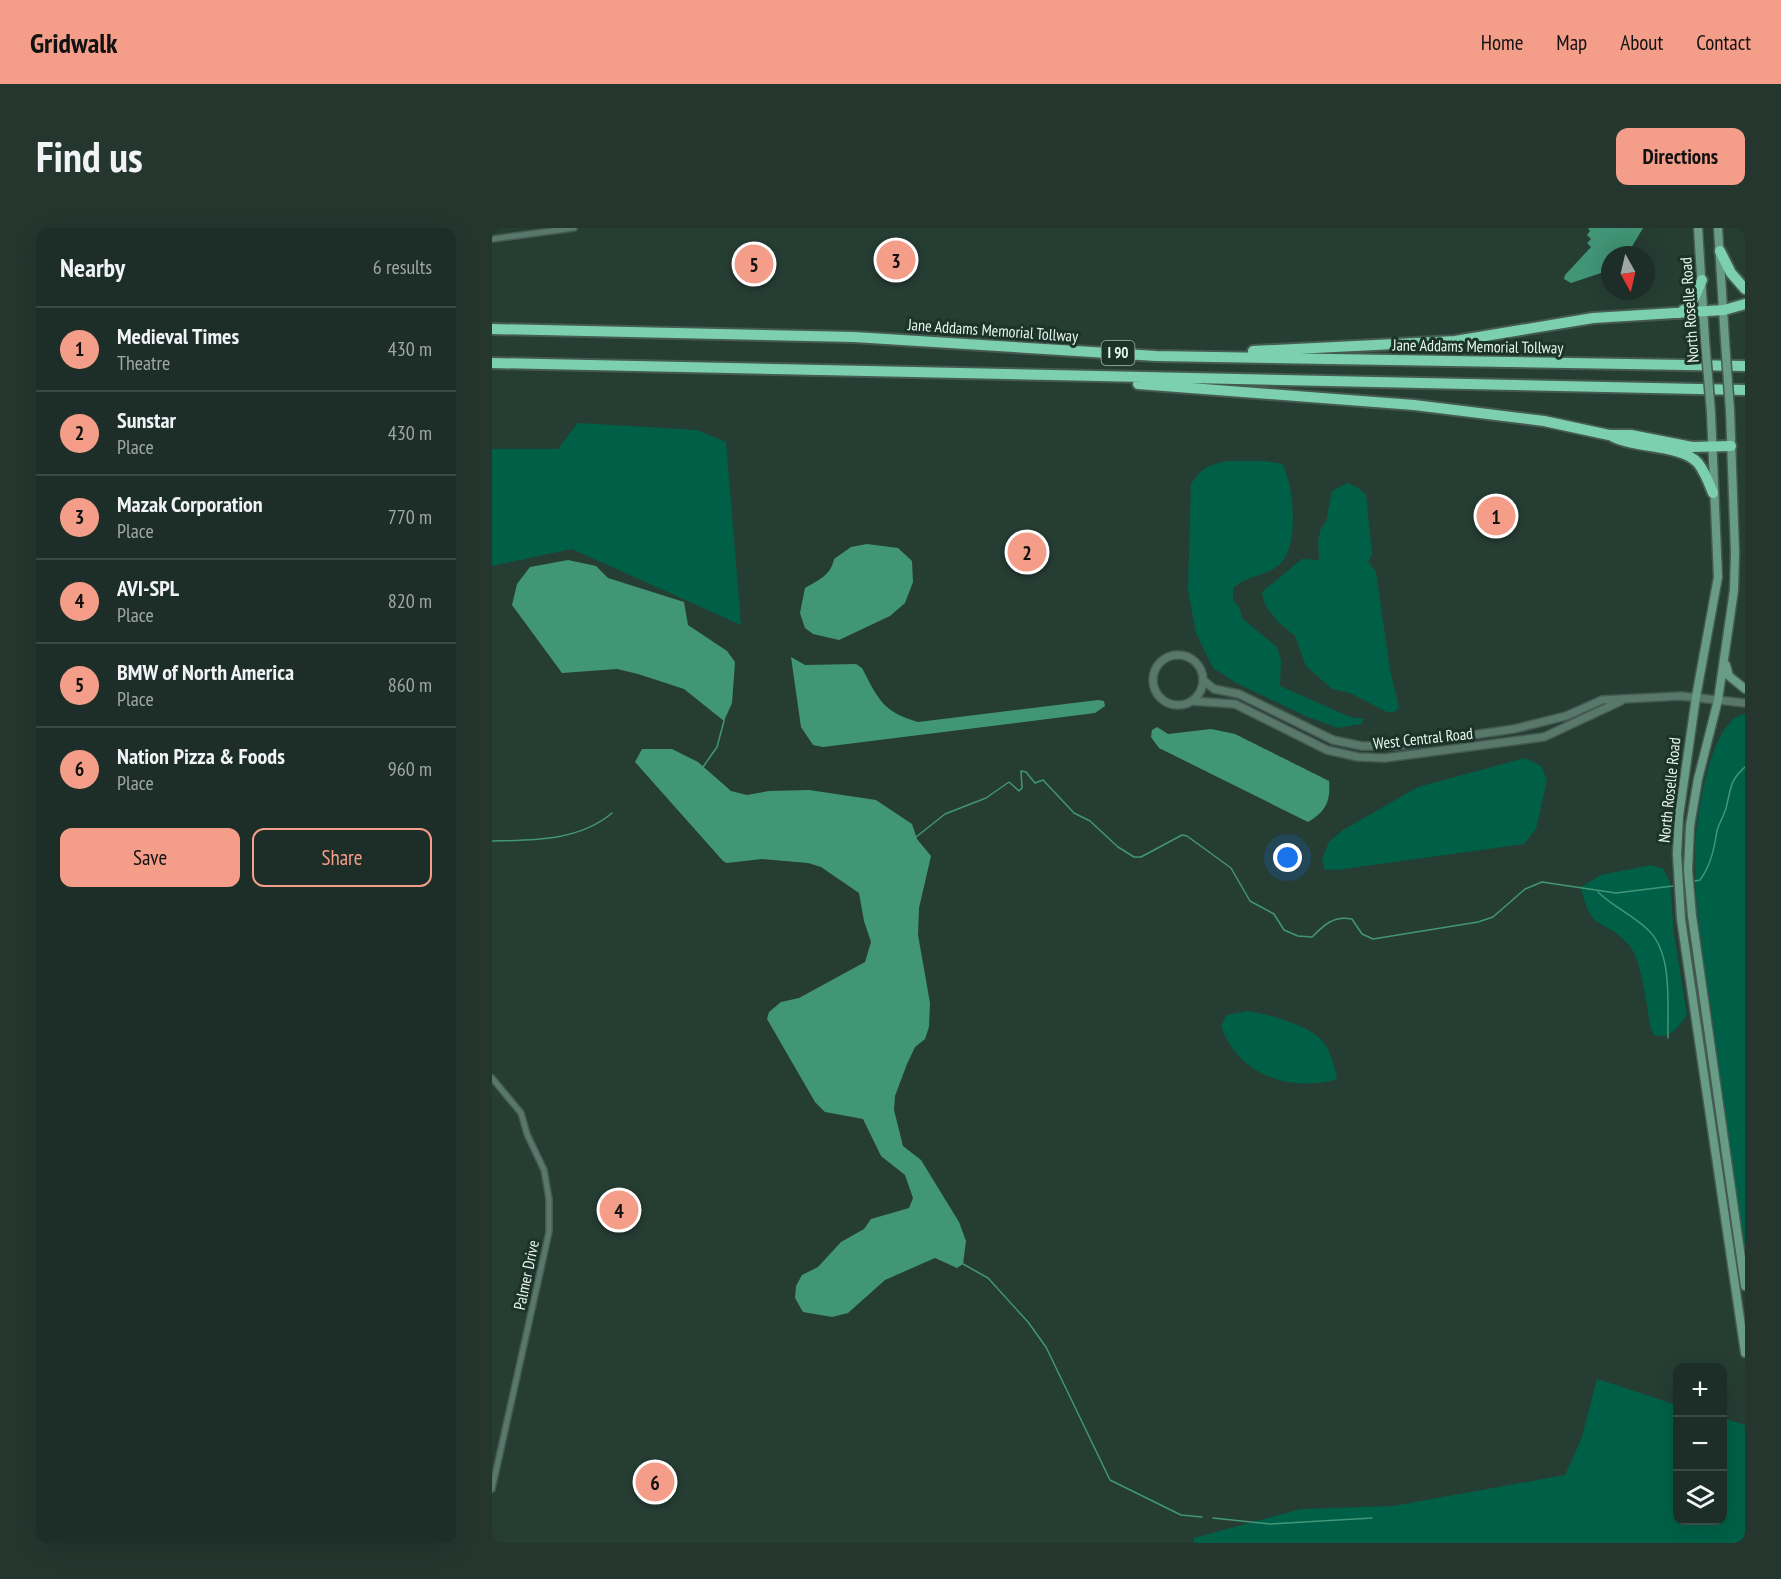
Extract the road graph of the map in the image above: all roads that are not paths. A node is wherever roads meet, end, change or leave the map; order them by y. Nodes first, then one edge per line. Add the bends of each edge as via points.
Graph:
1 (574, 228) edge
2 (1698, 228) edge
3 (1718, 228) edge
4 (492, 239) edge
5 (1720, 251) junction
6 (1702, 280) junction
7 (1745, 289) edge
8 (1745, 304) edge
9 (1724, 310) junction
10 (1704, 312) junction
11 (1680, 313) junction
12 (492, 329) edge
13 (1156, 356) junction
14 (492, 365) edge
15 (1745, 366) edge
16 (1015, 374) junction
17 (1745, 390) edge
18 (1609, 435) junction
19 (1731, 446) junction
20 (1712, 447) junction
21 (1713, 493) junction
22 (1724, 660) junction
23 (1203, 680) junction
24 (1745, 689) edge
25 (1696, 697) junction
26 (1623, 700) junction
27 (1718, 700) junction
28 (1192, 701) junction
29 (1745, 703) edge
30 (1515, 729) junction
31 (1431, 741) junction
32 (1517, 741) junction
33 (1354, 744) junction
34 (1432, 752) junction
35 (1351, 756) junction
36 (492, 1078) edge
37 (1745, 1286) edge
38 (1745, 1353) edge
39 (492, 1489) edge

1 - 4 street
2 - 6 main road, North Roselle Road
3 - 5 main road, North Roselle Road
5 - 7 highway
5 - 9 main road, North Roselle Road
6 - 10 main road, North Roselle Road
6 - 11 highway via 1692,303
8 - 9 highway
9 - 10 highway
9 - 19 main road, North Roselle Road, bridge
10 - 11 highway
10 - 20 main road, North Roselle Road, bridge
11 - 13 highway via 1585,319 1455,341
12 - 13 highway, Jane Addams Memorial Tollway / I 90 via 854,337
13 - 15 highway, Jane Addams Memorial Tollway / I 90
14 - 16 highway, I 90
16 - 17 highway, I 90
16 - 18 highway via 1414,405 1544,421
18 - 20 highway
18 - 21 highway via 1623,442 1686,454 1700,465
19 - 20 highway
19 - 22 main road, North Roselle Road via 1736,553
20 - 21 main road, North Roselle Road
21 - 25 main road, North Roselle Road via 1718,577
22 - 24 main road via 1729,676
22 - 27 main road, North Roselle Road
23 - 28 street
23 - 28 street via 1196,663 1186,656 1169,657 1155,668 1152,681 1161,699 1180,705
23 - 33 street, West Central Road via 1214,689 1239,694 1333,740
25 - 26 street, West Central Road
25 - 27 street, West Central Road
25 - 38 main road, North Roselle Road via 1679,816 1681,919
26 - 30 street, West Central Road via 1602,700 1566,716
26 - 32 street, West Central Road via 1545,737
27 - 29 street, West Central Road
27 - 37 main road, North Roselle Road via 1695,795 1688,870
28 - 35 street, West Central Road via 1234,704 1303,740
30 - 31 street, West Central Road
30 - 32 street
31 - 33 street, West Central Road via 1396,746
31 - 34 street
32 - 34 street, West Central Road
33 - 35 street
34 - 35 street, West Central Road via 1385,758
36 - 39 street, Palmer Drive via 521,1113 544,1170 549,1199 549,1232

